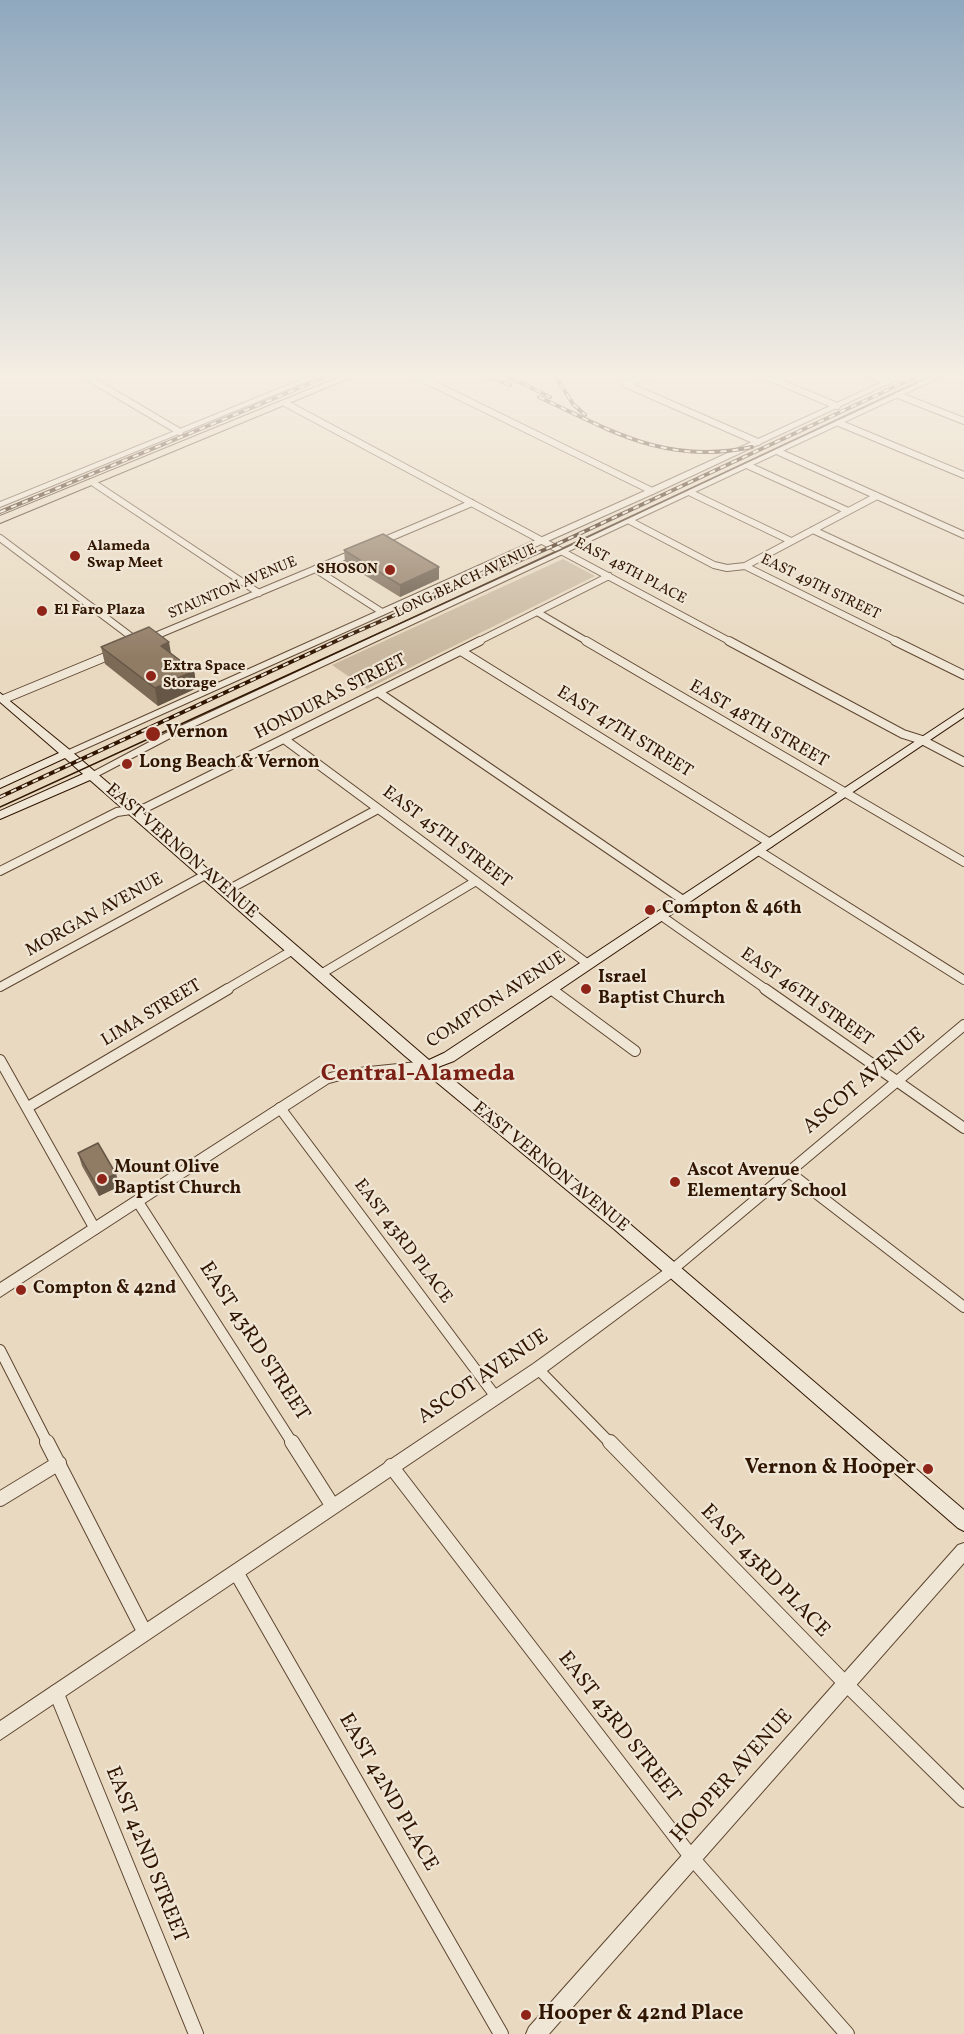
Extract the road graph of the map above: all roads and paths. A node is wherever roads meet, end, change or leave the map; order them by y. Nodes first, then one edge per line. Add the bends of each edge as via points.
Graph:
1 (89, 469) edge
2 (124, 469) edge
3 (408, 469) edge
4 (607, 469) edge
5 (700, 469) edge
6 (743, 469) edge
7 (755, 469) edge
8 (817, 469) edge
9 (949, 469) edge
10 (964, 475) edge
11 (92, 482) junction
12 (652, 491) junction
13 (691, 493) junction
14 (877, 496) junction
15 (472, 503) junction
16 (0, 505) edge
17 (848, 512) junction
18 (0, 520) edge
19 (630, 521) junction
20 (813, 530) junction
21 (964, 535) edge
22 (0, 538) edge
23 (542, 541) junction
24 (791, 541) junction
25 (371, 545) edge
26 (361, 549) edge
27 (565, 552) junction
28 (745, 566) junction
29 (315, 569) junction
30 (609, 576) junction
31 (259, 593) junction
32 (964, 600) edge
33 (382, 612) junction
34 (537, 612) junction
35 (122, 650) edge
36 (461, 651) junction
37 (964, 675) edge
38 (378, 692) junction
39 (2, 698) edge
40 (964, 712) edge
41 (284, 739) junction
42 (922, 740) junction
43 (67, 753) junction
44 (964, 762) edge
45 (92, 775) junction
46 (0, 784) edge
47 (844, 793) junction
48 (378, 809) junction
49 (133, 810) junction
50 (0, 815) edge
51 (770, 843) junction
52 (759, 851) junction
53 (964, 862) edge
54 (0, 871) edge
55 (207, 874) junction
56 (476, 881) junction
57 (226, 891) junction
58 (684, 900) junction
59 (660, 915) junction
60 (293, 950) junction
61 (588, 964) junction
62 (321, 974) junction
63 (964, 980) edge
64 (0, 987) edge
65 (551, 989) junction
66 (964, 1025) edge
67 (635, 1051) dead end
68 (0, 1060) edge
69 (427, 1066) junction
70 (897, 1082) junction
71 (28, 1107) junction
72 (280, 1108) junction
73 (964, 1128) edge
74 (789, 1173) junction
75 (138, 1202) junction
76 (95, 1229) junction
77 (672, 1270) junction
78 (0, 1291) edge
79 (964, 1307) edge
80 (0, 1350) edge
81 (538, 1369) junction
82 (496, 1397) junction
83 (59, 1463) junction
84 (391, 1466) junction
85 (0, 1499) edge
86 (332, 1505) junction
87 (964, 1522) edge
88 (964, 1551) edge
89 (236, 1572) junction
90 (145, 1633) junction
91 (846, 1684) junction
92 (56, 1692) junction
93 (0, 1731) edge
94 (964, 1800) edge
95 (692, 1857) junction
96 (196, 2034) edge
97 (501, 2034) edge
98 (536, 2034) edge
99 (847, 2034) edge

1 - 16 street
2 - 11 main road
3 - 15 street, EAST 48TH PLACE
4 - 12 street
5 - 12 street, LONG BEACH AVENUE
6 - 13 street, LONG BEACH AVENUE
7 - 17 street
8 - 14 street
9 - 10 street
11 - 18 main road
11 - 31 street
12 - 23 street, LONG BEACH AVENUE
13 - 19 street, LONG BEACH AVENUE
13 - 24 street
14 - 17 street
14 - 21 street
15 - 23 street, EAST 48TH PLACE
15 - 25 street
17 - 20 street
19 - 27 street, LONG BEACH AVENUE
19 - 28 street, EAST 49TH STREET via 714,565
20 - 24 street
20 - 32 street
22 - 31 street, STAUNTON AVENUE via 136,644
23 - 27 street, EAST 48TH PLACE
23 - 33 street, LONG BEACH AVENUE
24 - 28 street
26 - 29 street, STAUNTON AVENUE
27 - 30 street, EAST 48TH PLACE
27 - 45 street, LONG BEACH AVENUE via 173,733
28 - 37 street, EAST 49TH STREET
29 - 31 street, STAUNTON AVENUE
29 - 33 street
30 - 34 street, HONDURAS STREET
30 - 42 street, EAST 48TH PLACE via 903,734
33 - 43 street, LONG BEACH AVENUE
34 - 36 street, HONDURAS STREET
34 - 47 street, EAST 48TH STREET
35 - 39 street
36 - 38 street, HONDURAS STREET
36 - 51 street, EAST 47TH STREET
38 - 41 street, HONDURAS STREET
38 - 58 street
39 - 43 main road, EAST VERNON AVENUE
40 - 42 main road, COMPTON AVENUE
41 - 48 street, EAST 45TH STREET
41 - 49 street, HONDURAS STREET via 145,808
42 - 44 street, EAST 48TH PLACE
42 - 47 main road, COMPTON AVENUE
43 - 45 main road, EAST VERNON AVENUE
43 - 46 main road, LONG BEACH AVENUE
45 - 49 main road, EAST VERNON AVENUE
45 - 50 main road, LONG BEACH AVENUE
47 - 51 main road, COMPTON AVENUE
47 - 53 street, EAST 48TH STREET
48 - 56 street, EAST 45TH STREET
48 - 57 street
49 - 54 street, HONDURAS STREET via 117,812
49 - 55 main road, EAST VERNON AVENUE
51 - 52 main road, COMPTON AVENUE
52 - 58 main road, COMPTON AVENUE
52 - 63 street
55 - 57 main road, EAST VERNON AVENUE
55 - 64 street, MORGAN AVENUE
56 - 61 street, EAST 45TH STREET
56 - 62 street
57 - 60 main road, EAST VERNON AVENUE
58 - 59 main road, COMPTON AVENUE
59 - 61 main road, COMPTON AVENUE
59 - 70 street, EAST 46TH STREET
60 - 62 main road, EAST VERNON AVENUE
60 - 71 street, LIMA STREET
61 - 65 main road, COMPTON AVENUE
62 - 69 main road, EAST VERNON AVENUE
65 - 67 street
65 - 69 main road, COMPTON AVENUE via 449,1057
66 - 70 street, ASCOT AVENUE
68 - 71 street
69 - 72 street, COMPTON AVENUE via 332,1076
69 - 77 main road, EAST VERNON AVENUE
70 - 73 street, EAST 46TH STREET
70 - 74 street, ASCOT AVENUE
71 - 76 street
72 - 75 street, COMPTON AVENUE
72 - 82 street, EAST 43RD PLACE
74 - 77 street, ASCOT AVENUE
74 - 79 street
75 - 76 street, COMPTON AVENUE
75 - 86 street, EAST 43RD STREET
76 - 78 street, COMPTON AVENUE
77 - 81 street, ASCOT AVENUE
77 - 87 main road, EAST VERNON AVENUE
80 - 83 street
81 - 82 street, ASCOT AVENUE
81 - 91 street, EAST 43RD PLACE
82 - 84 street, ASCOT AVENUE
83 - 85 street
83 - 90 street
84 - 86 street, ASCOT AVENUE
84 - 95 street, EAST 43RD STREET
86 - 89 street, ASCOT AVENUE
88 - 91 street, HOOPER AVENUE
89 - 90 street, ASCOT AVENUE
89 - 97 street, EAST 42ND PLACE
90 - 92 street, ASCOT AVENUE
91 - 94 street, EAST 43RD PLACE
91 - 95 street, HOOPER AVENUE
92 - 93 street, ASCOT AVENUE
92 - 96 street, EAST 42ND STREET
95 - 98 street, HOOPER AVENUE
95 - 99 street, EAST 43RD STREET

